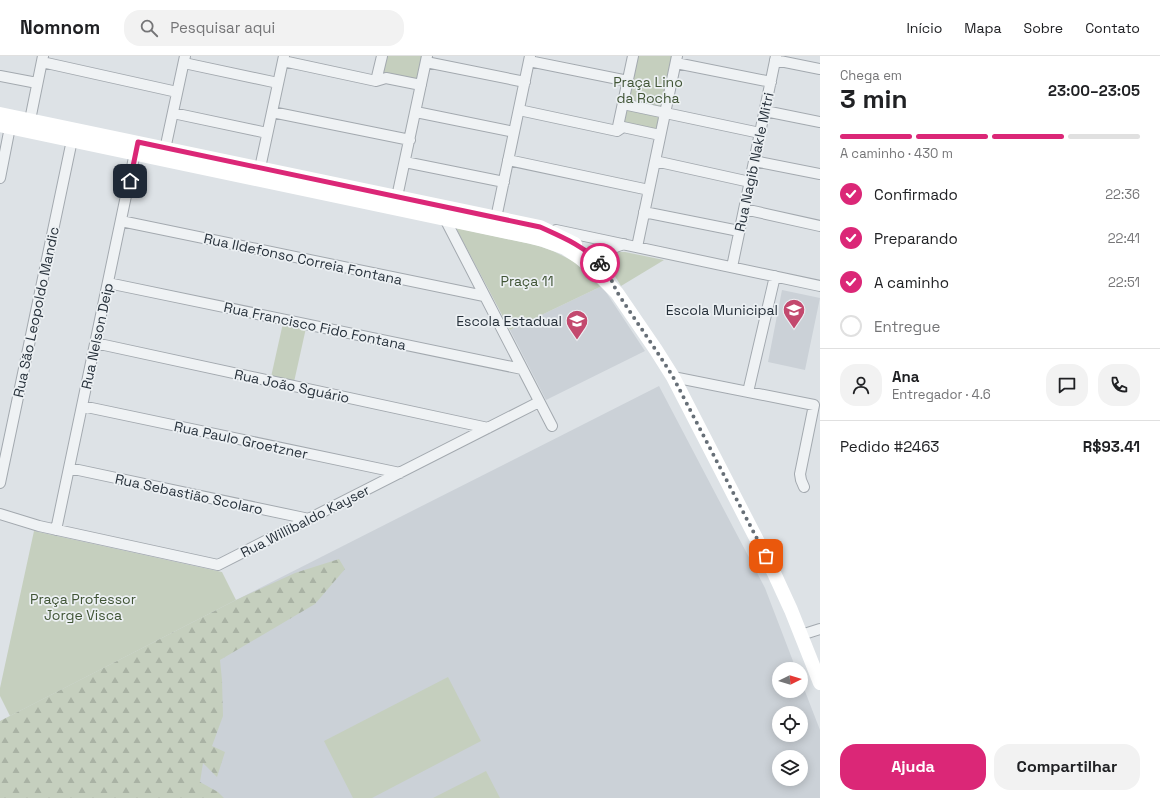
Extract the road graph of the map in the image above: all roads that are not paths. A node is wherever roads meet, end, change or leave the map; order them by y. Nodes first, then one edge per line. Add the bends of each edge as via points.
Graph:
1 (382, 56) edge
2 (633, 56) edge
3 (530, 58) edge
4 (776, 58) edge
5 (42, 59) edge
6 (184, 59) edge
7 (284, 59) edge
8 (427, 59) edge
9 (677, 59) edge
10 (820, 69) edge
11 (0, 76) edge
12 (376, 81) junction
13 (628, 81) junction
14 (525, 82) junction
15 (771, 82) junction
16 (37, 83) junction
17 (278, 83) junction
18 (421, 85) junction
19 (177, 92) junction
20 (623, 104) junction
21 (519, 110) junction
22 (765, 111) junction
23 (272, 112) junction
24 (416, 112) junction
25 (173, 113) junction
26 (665, 113) junction
27 (0, 114) edge
28 (30, 120) junction
29 (820, 122) edge
30 (5, 126) edge
31 (617, 131) junction
32 (514, 132) junction
33 (760, 133) junction
34 (267, 134) junction
35 (660, 135) junction
36 (72, 140) junction
37 (410, 140) junction
38 (137, 148) junction
39 (164, 154) junction
40 (508, 160) junction
41 (655, 161) junction
42 (754, 161) junction
43 (405, 162) junction
44 (260, 168) junction
45 (820, 174) edge
46 (0, 178) edge
47 (504, 182) junction
48 (750, 182) junction
49 (649, 190) junction
50 (398, 197) junction
51 (744, 210) junction
52 (644, 212) junction
53 (446, 213) junction
54 (121, 221) junction
55 (495, 223) junction
56 (820, 226) edge
57 (540, 227) junction
58 (739, 231) junction
59 (624, 244) junction
60 (637, 247) junction
61 (603, 266) junction
62 (732, 267) junction
63 (775, 276) junction
64 (108, 282) junction
65 (820, 286) edge
66 (617, 293) junction
67 (484, 296) junction
68 (95, 343) junction
69 (522, 369) junction
70 (673, 377) junction
71 (748, 392) junction
72 (539, 402) junction
73 (82, 406) junction
74 (552, 426) dead end
75 (488, 428) junction
76 (69, 468) junction
77 (400, 473) junction
78 (0, 483) edge
79 (804, 487) dead end
80 (0, 514) edge
81 (309, 519) junction
82 (56, 530) junction
83 (820, 629) edge
84 (801, 635) junction
85 (820, 683) edge

1 - 12 street
2 - 13 street
3 - 13 street
3 - 14 street
4 - 10 street
4 - 15 street, Rua Nagib Nakle Mitri
5 - 16 street
5 - 19 street
6 - 17 street
6 - 19 street
7 - 12 street
7 - 17 street
8 - 14 street
8 - 18 street
9 - 15 street
9 - 26 street
11 - 16 street
12 - 18 street via 386,78
13 - 20 street
14 - 21 street
15 - 22 street, Rua Nagib Nakle Mitri
16 - 28 street
17 - 23 street
18 - 24 street
19 - 25 street
20 - 26 street
20 - 31 street
21 - 31 street
21 - 32 street
22 - 29 street
22 - 33 street, Rua Nagib Nakle Mitri
23 - 34 street
23 - 37 street
24 - 32 street
24 - 37 street
25 - 34 street
25 - 39 street
26 - 33 street
26 - 35 street
27 - 28 main road
28 - 38 main road
30 - 36 main road
30 - 46 street
31 - 35 street via 623,127
32 - 40 street
33 - 42 street, Rua Nagib Nakle Mitri
34 - 44 street
35 - 41 street
36 - 38 main road
36 - 78 street, Rua São Leopoldo Mandic
37 - 43 street
38 - 39 main road
38 - 54 street, Rua Nelson Deip
39 - 44 main road
39 - 53 main road
40 - 47 street
40 - 49 street
41 - 48 street
41 - 49 street
42 - 45 street
42 - 48 street, Rua Nagib Nakle Mitri
43 - 47 street
43 - 50 street
44 - 50 main road
47 - 55 street
48 - 51 street, Rua Nagib Nakle Mitri
49 - 52 street
50 - 53 main road
51 - 56 street
51 - 58 street, Rua Nagib Nakle Mitri
52 - 58 street
52 - 60 street
53 - 55 main road
53 - 67 street
54 - 64 street, Rua Nelson Deip
54 - 67 street, Rua Ildefonso Correia Fontana
55 - 57 main road
55 - 66 main road via 573,253 587,263
57 - 59 street
57 - 61 main road via 580,246
58 - 62 street, Rua Nagib Nakle Mitri
59 - 60 street
59 - 61 street via 606,253
60 - 62 street
61 - 66 main road
62 - 63 street
63 - 65 street
63 - 71 street
64 - 68 street, Rua Nelson Deip
64 - 69 street, Rua Francisco Fido Fontana
66 - 70 main road
67 - 69 street
68 - 73 street, Rua Nelson Deip
68 - 75 street, Rua João Sguário
69 - 72 street
70 - 71 street
70 - 84 main road via 766,556
71 - 79 street via 814,405 800,474
72 - 74 street
72 - 75 street, Rua Willibaldo Kayser
73 - 76 street, Rua Nelson Deip
73 - 77 street, Rua Paulo Groetzner
75 - 77 street, Rua Willibaldo Kayser
76 - 81 street, Rua Sebastião Scolaro
76 - 82 street, Rua Nelson Deip
77 - 81 street, Rua Willibaldo Kayser
80 - 82 street, Rua Willibaldo Kayser
81 - 82 street, Rua Willibaldo Kayser via 218,565
83 - 84 street
84 - 85 main road

